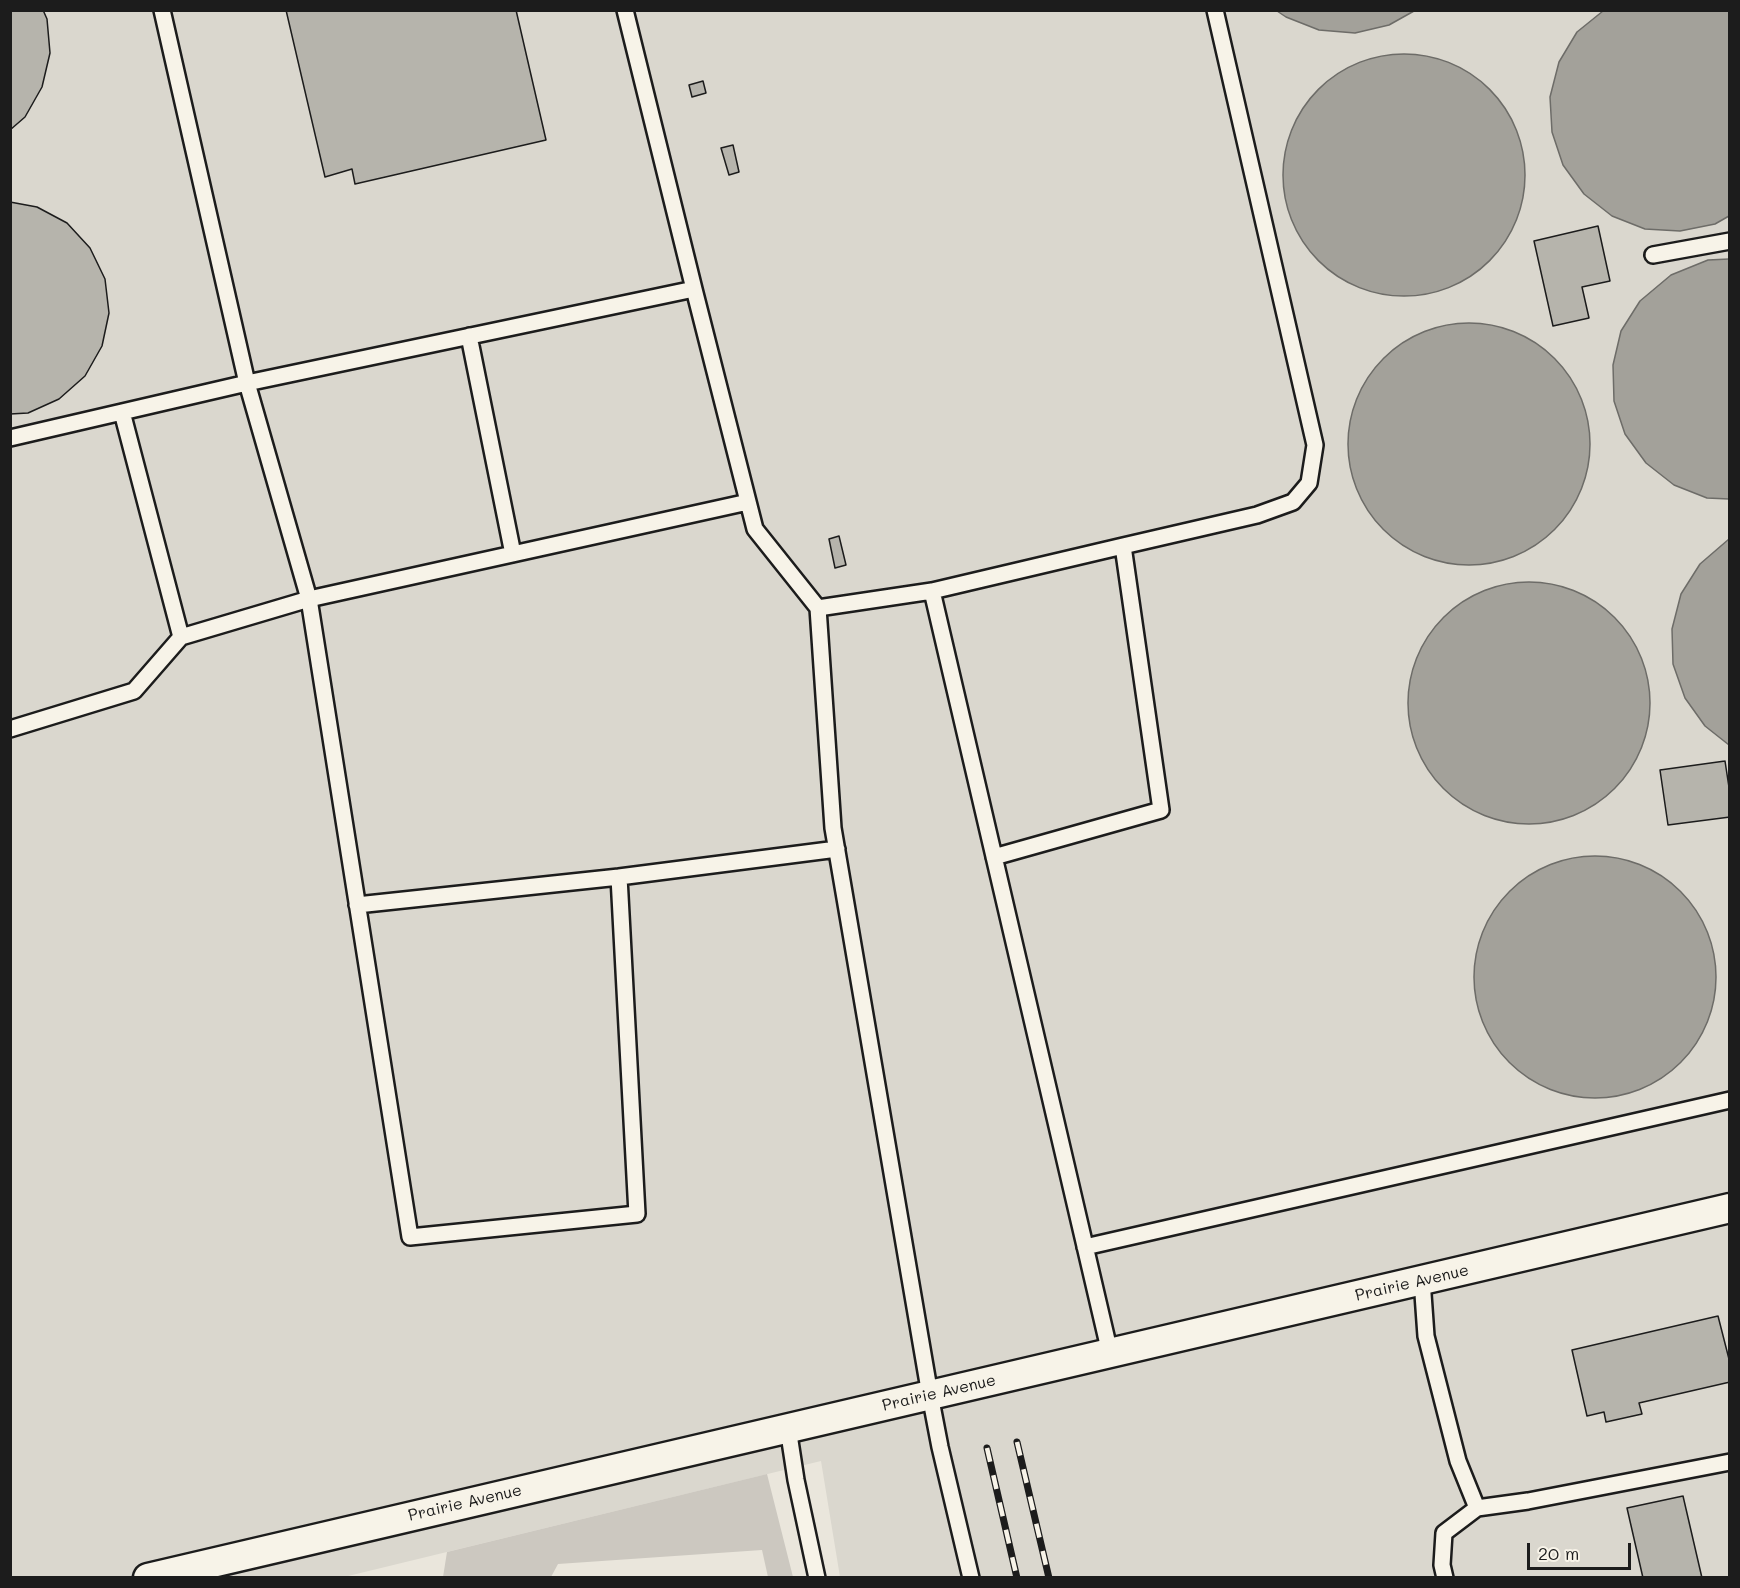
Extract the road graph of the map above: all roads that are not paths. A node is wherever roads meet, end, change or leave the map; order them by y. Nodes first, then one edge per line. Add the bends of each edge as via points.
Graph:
1 (162, 10) edge
2 (625, 10) edge
3 (1215, 10) edge
4 (1730, 241) edge
5 (1653, 255) dead end
6 (694, 289) junction
7 (469, 336) junction
8 (248, 383) junction
9 (122, 412) junction
10 (10, 438) edge
11 (748, 502) junction
12 (1123, 546) junction
13 (513, 554) junction
14 (932, 591) junction
15 (309, 599) junction
16 (818, 608) junction
17 (181, 637) junction
18 (10, 729) edge
19 (837, 849) junction
20 (994, 857) junction
21 (619, 877) junction
22 (357, 905) junction
23 (1730, 1100) edge
24 (1730, 1208) edge
25 (1085, 1247) junction
26 (1422, 1280) junction
27 (1110, 1353) junction
28 (930, 1395) junction
29 (788, 1428) junction
30 (1730, 1462) edge
31 (1477, 1508) junction
32 (148, 1578) edge
33 (817, 1578) edge
34 (971, 1578) edge
35 (1445, 1578) edge

1 - 8 lane
2 - 6 lane
3 - 12 lane via 1315,445 1309,483 1293,502 1257,515
4 - 5 lane
6 - 7 lane
6 - 11 lane
7 - 8 lane
7 - 13 lane
8 - 9 lane
8 - 15 lane
9 - 10 lane
9 - 17 lane
11 - 13 lane
11 - 16 lane via 755,529
12 - 14 lane
12 - 20 lane via 1161,810
13 - 15 lane
14 - 16 lane
14 - 20 lane
15 - 17 lane
15 - 22 lane
16 - 19 lane
17 - 18 lane via 134,691
19 - 21 lane
19 - 28 lane
20 - 25 lane
21 - 22 lane
21 - 22 lane via 637,1214 410,1237
23 - 25 lane
24 - 26 street, Prairie Avenue
25 - 27 lane
26 - 27 street, Prairie Avenue
26 - 31 lane via 1426,1336 1458,1461
27 - 28 street, Prairie Avenue
28 - 29 street, Prairie Avenue
28 - 34 lane
29 - 32 street, Prairie Avenue
29 - 33 lane
30 - 31 lane
31 - 35 lane via 1444,1533

